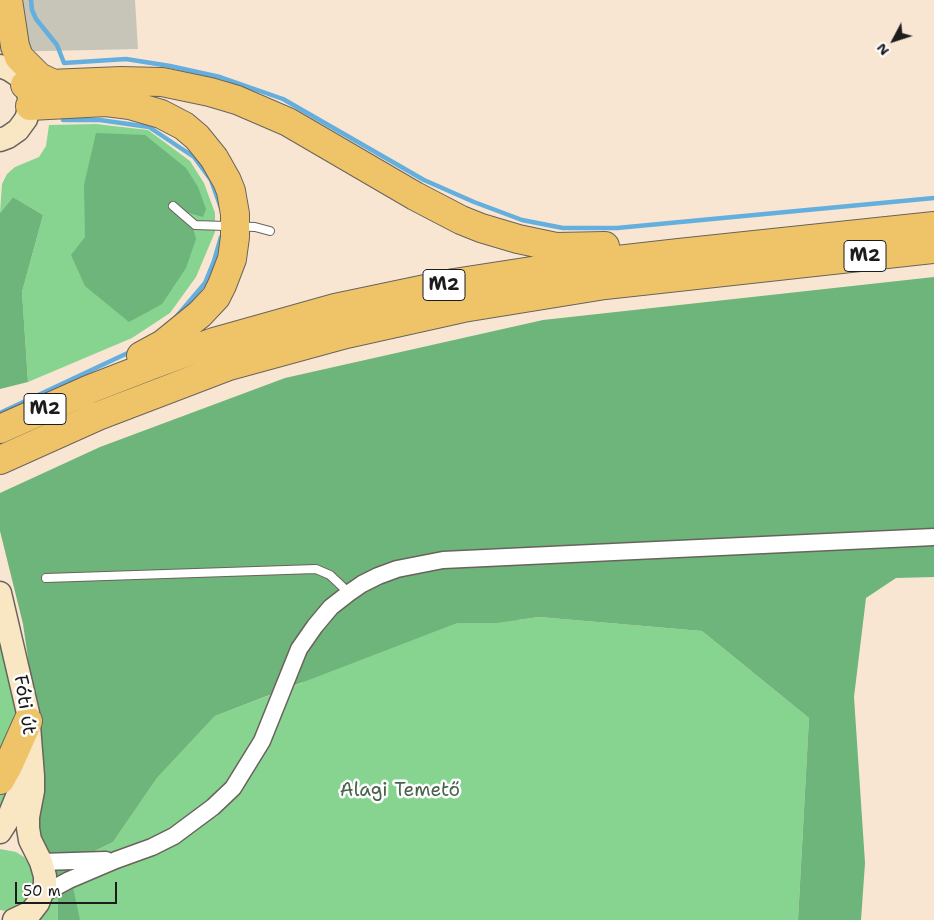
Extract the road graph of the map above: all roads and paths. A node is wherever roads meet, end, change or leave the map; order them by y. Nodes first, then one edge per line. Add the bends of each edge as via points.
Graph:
1 (8, 0) edge
2 (0, 66) edge
3 (56, 85) junction
4 (28, 96) junction
5 (0, 141) edge
6 (173, 206) dead end
7 (236, 226) junction
8 (934, 226) edge
9 (270, 231) dead end
10 (934, 249) edge
11 (679, 253) junction
12 (90, 389) junction
13 (0, 430) edge
14 (0, 460) edge
15 (934, 537) edge
16 (46, 578) dead end
17 (0, 593) edge
18 (349, 593) junction
19 (28, 721) junction
20 (31, 759) junction
21 (0, 780) edge
22 (0, 832) edge
23 (0, 838) edge
24 (38, 857) junction
25 (116, 860) junction
26 (39, 906) edge
27 (14, 920) edge

1 - 3 highway via 19,57 38,77
2 - 4 main road via 19,76
3 - 4 highway
3 - 11 highway via 162,82 210,92 288,122 415,196 482,228 556,246 636,246
4 - 5 main road via 26,119 18,130
4 - 7 highway via 130,105 173,120 197,137 214,158 231,191
6 - 7 lane via 195,225
7 - 9 lane
7 - 12 highway via 228,273 216,296 200,314 162,344
8 - 11 highway, M2
10 - 14 highway, M2 via 605,285 463,308 346,334 229,366 98,416
11 - 12 highway, M2 via 454,282 335,308 214,342
12 - 13 highway, M2
15 - 18 street via 443,560 397,569
16 - 18 lane via 316,569 330,575
17 - 19 main road, Fóti út
18 - 25 street via 326,613 299,649 262,741 233,788 174,836
19 - 20 main road, Fóti út
19 - 21 highway
20 - 22 main road
20 - 24 main road, Fóti út via 33,791 28,828
23 - 24 main road via 28,845
24 - 25 street
24 - 26 main road, Fóti út via 45,876
25 - 26 street via 69,880
26 - 27 main road

